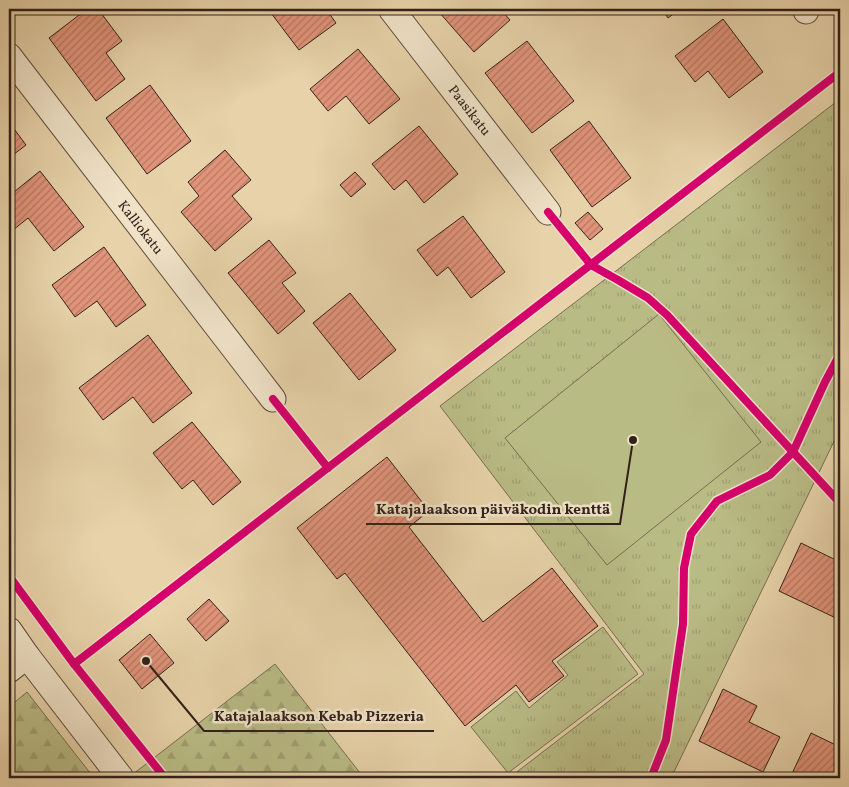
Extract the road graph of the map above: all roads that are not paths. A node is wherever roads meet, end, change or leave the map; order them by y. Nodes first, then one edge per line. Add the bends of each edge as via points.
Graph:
1 (392, 9) edge
2 (9, 56) edge
3 (548, 212) dead end
4 (273, 399) dead end
5 (9, 630) edge
6 (18, 663) edge
7 (121, 778) edge

1 - 3 street, Paasikatu
2 - 4 street, Kalliokatu
5 - 6 street
6 - 7 street

